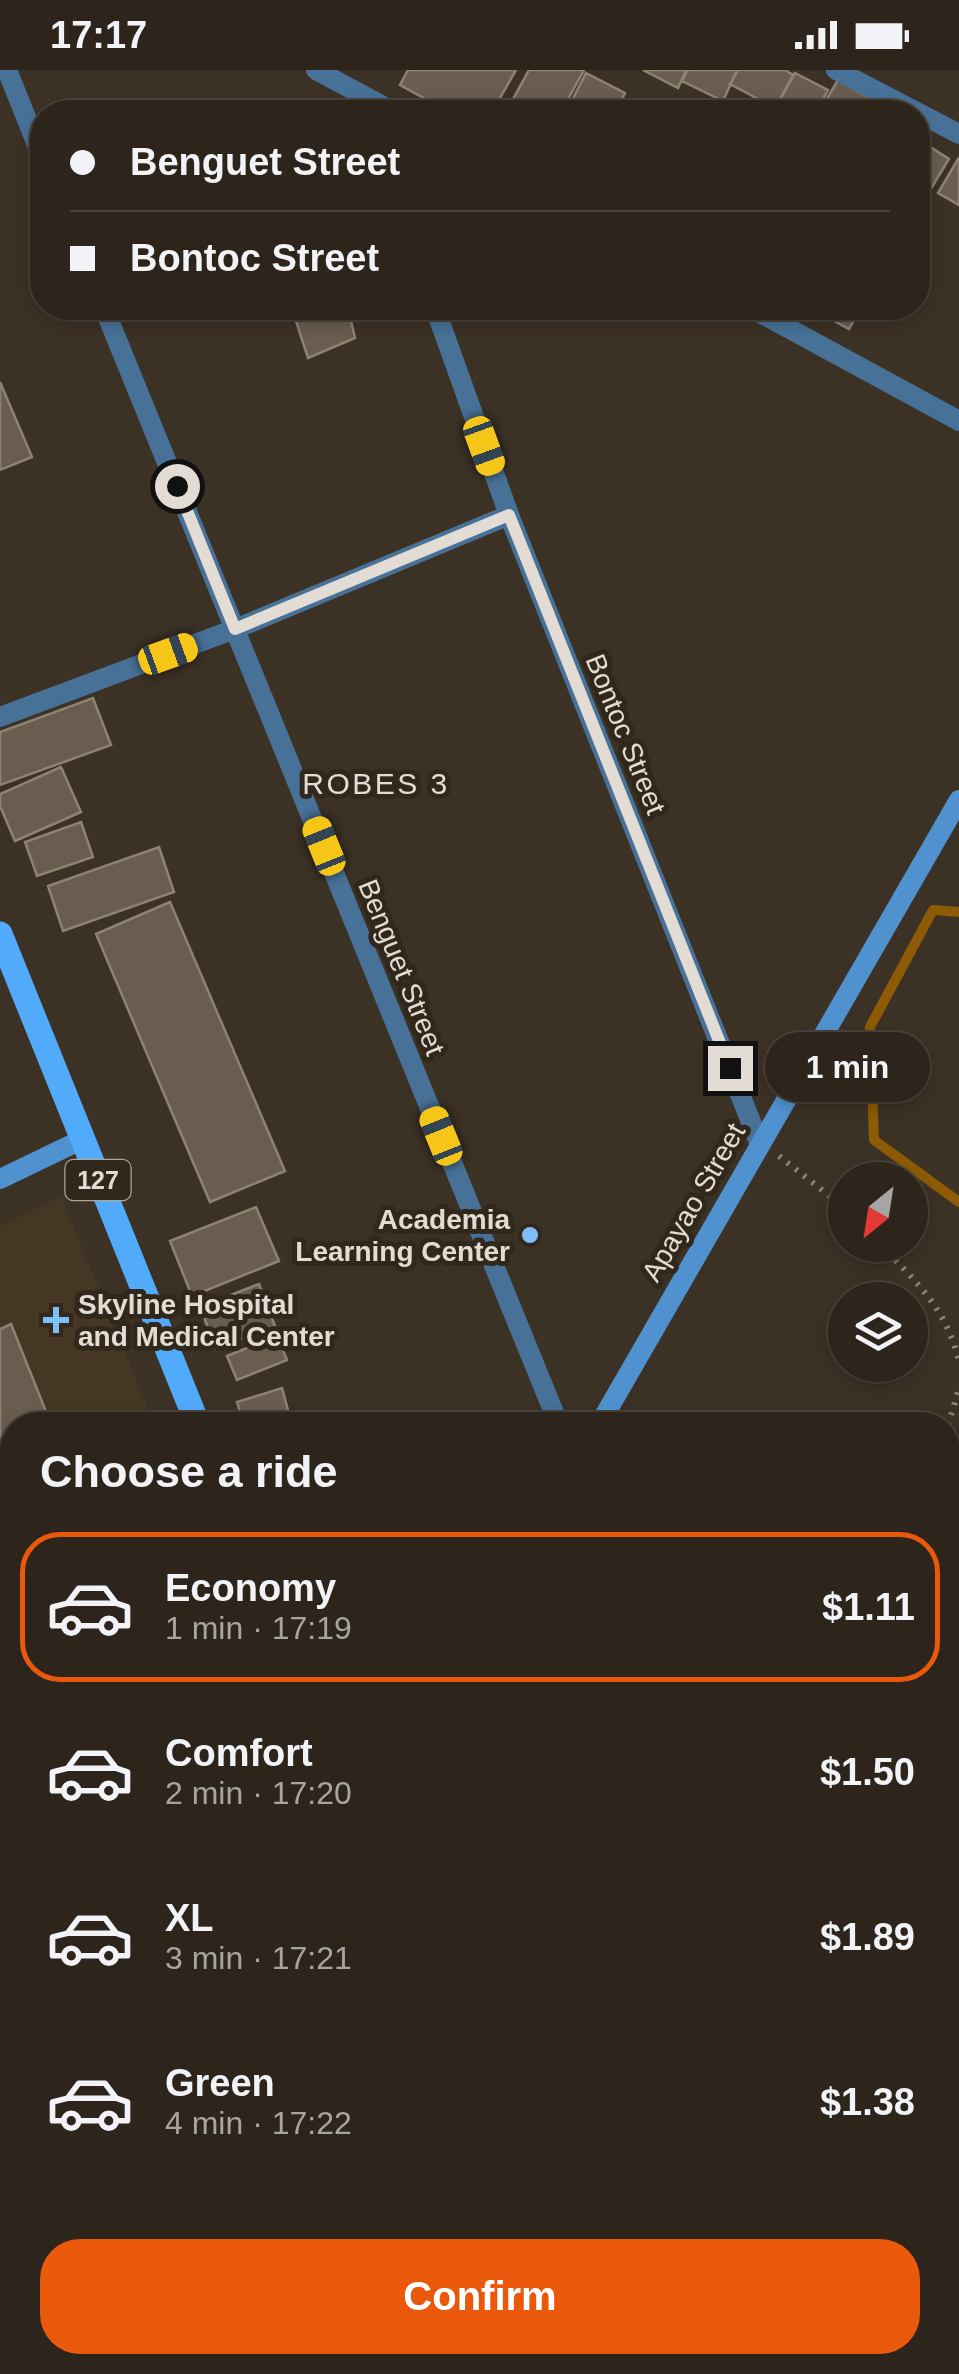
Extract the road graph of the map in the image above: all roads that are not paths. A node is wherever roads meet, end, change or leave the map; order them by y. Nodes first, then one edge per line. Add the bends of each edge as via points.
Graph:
1 (7, 70) edge
2 (316, 70) edge
3 (836, 70) edge
4 (359, 100) edge
5 (894, 100) edge
6 (930, 119) edge
7 (30, 127) edge
8 (959, 134) edge
9 (109, 320) edge
10 (440, 320) edge
11 (773, 320) edge
12 (959, 421) edge
13 (509, 515) junction
14 (235, 629) junction
15 (0, 717) edge
16 (959, 800) edge
17 (0, 934) edge
18 (82, 1140) junction
19 (759, 1142) junction
20 (0, 1178) edge
21 (193, 1412) edge
22 (554, 1412) edge
23 (605, 1412) edge

1 - 7 street
2 - 4 street
3 - 5 street
6 - 8 street
9 - 14 street, Benguet Street
10 - 13 street, Bontoc Street
11 - 12 street
13 - 14 street
13 - 19 street, Bontoc Street
14 - 15 street
14 - 22 street, Benguet Street
16 - 19 street, Apayao Street
17 - 18 main road, 127
18 - 20 street
18 - 21 main road, 127
19 - 23 street, Apayao Street

